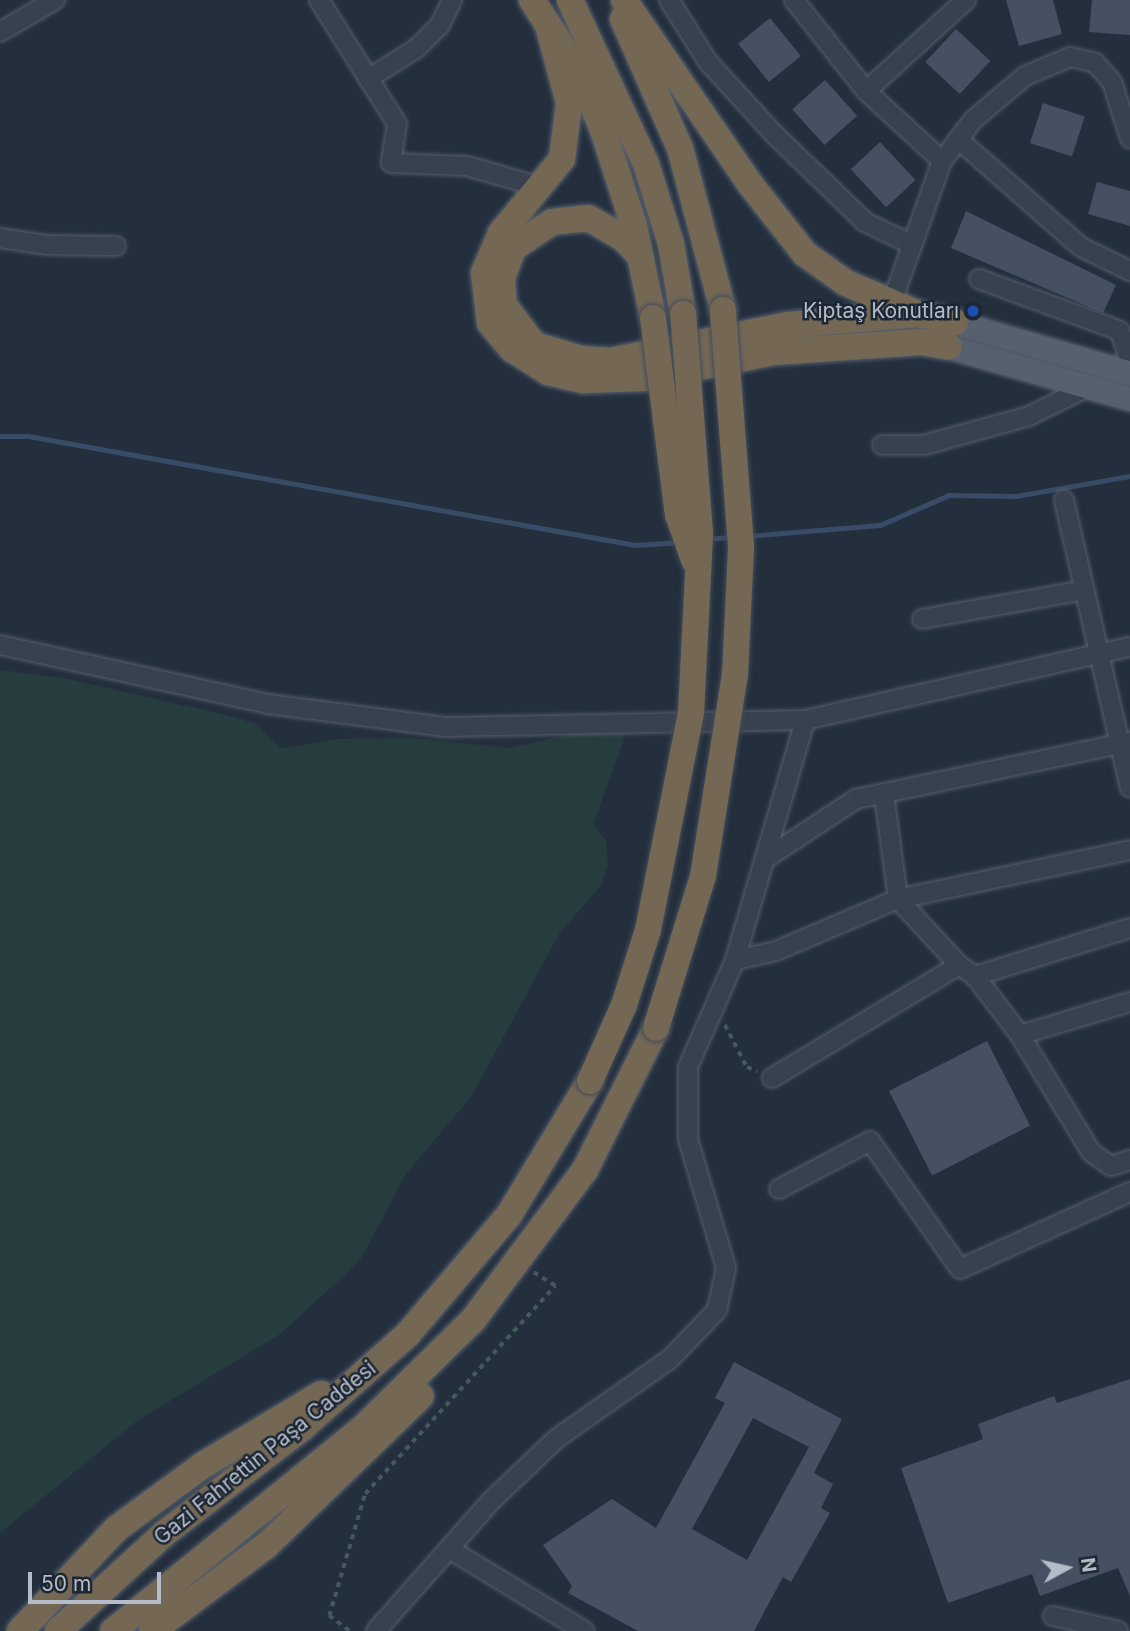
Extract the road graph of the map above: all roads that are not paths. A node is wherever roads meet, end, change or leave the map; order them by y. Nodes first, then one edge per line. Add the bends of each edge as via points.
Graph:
1 (55, 0) edge
2 (319, 0) edge
3 (452, 0) edge
4 (532, 0) edge
5 (570, 0) edge
6 (612, 0) edge
7 (624, 0) edge
8 (669, 0) edge
9 (794, 0) edge
10 (966, 0) edge
11 (548, 25) junction
12 (0, 32) edge
13 (368, 79) junction
14 (866, 91) junction
15 (1130, 138) edge
16 (958, 139) junction
17 (942, 160) junction
18 (540, 187) junction
19 (0, 238) edge
20 (911, 244) junction
21 (116, 246) dead end
22 (640, 256) junction
23 (1130, 271) edge
24 (979, 279) dead end
25 (892, 302) junction
26 (919, 314) junction
27 (955, 322) joint
28 (949, 347) joint
29 (1130, 360) edge
30 (1130, 373) edge
31 (1090, 386) junction
32 (1130, 399) edge
33 (881, 445) dead end
34 (1064, 500) dead end
35 (700, 578) junction
36 (1084, 590) junction
37 (922, 619) dead end
38 (0, 645) edge
39 (1130, 647) edge
40 (1098, 651) junction
41 (805, 720) junction
42 (1124, 743) edge
43 (1130, 788) edge
44 (884, 793) junction
45 (1130, 850) edge
46 (765, 859) junction
47 (898, 899) junction
48 (1130, 928) edge
49 (735, 960) junction
50 (959, 965) junction
51 (975, 976) junction
52 (1130, 1002) edge
53 (1020, 1035) junction
54 (772, 1078) road end
55 (1130, 1160) edge
56 (779, 1189) dead end
57 (1130, 1192) edge
58 (473, 1320) junction
59 (380, 1360) junction
60 (451, 1550) junction
61 (1053, 1616) dead end
62 (20, 1631) edge
63 (58, 1631) edge
64 (113, 1631) edge
65 (152, 1631) edge
66 (376, 1631) edge
67 (584, 1631) edge
68 (1118, 1631) edge

1 - 12 street
2 - 13 street
3 - 13 street via 440,25 417,48
4 - 11 highway
5 - 35 highway, Gazi Fahrettin Paşa Caddesi, bridge via 646,164 671,244 683,314 697,462
6 - 58 highway, Gazi Fahrettin Paşa Caddesi, bridge via 676,136 697,198 723,310 741,546 735,675 703,876 656,1028 601,1142 520,1263
7 - 25 highway via 778,223 805,254 846,283
8 - 20 street via 708,62 774,134 865,222
9 - 14 street
10 - 14 street
11 - 18 highway via 569,103 562,159
11 - 22 highway via 581,76 604,133
13 - 18 street via 397,124 391,163 467,166
14 - 17 street
15 - 16 street via 1105,72 1070,57 1025,76
16 - 17 street
16 - 23 street via 1080,247
17 - 20 street
18 - 28 highway via 501,233 484,273 484,303 490,323 512,349 548,372 584,380 646,378 774,352 922,342
19 - 21 street via 47,246
20 - 25 street
22 - 26 highway via 623,238 589,218 552,222 513,248 502,279 504,305 534,345 581,359 610,361 788,325
22 - 35 highway, bridge via 653,318 678,515
24 - 29 street via 1120,331
25 - 26 highway
26 - 27 highway
27 - 30 main road
28 - 31 main road
31 - 32 main road
31 - 33 street via 1029,416 924,445
34 - 36 street
35 - 59 highway, Gazi Fahrettin Paşa Caddesi, bridge via 691,713 661,879 634,975 590,1081 509,1215 461,1275
36 - 37 street
36 - 40 street
38 - 41 street via 268,704 444,727
39 - 40 street
40 - 41 street
40 - 42 street
41 - 46 street
42 - 43 street
42 - 44 street
44 - 46 street via 856,799
44 - 47 street
45 - 47 street
46 - 49 street
47 - 49 street via 776,951
47 - 50 street
48 - 51 street
49 - 60 street via 688,1068 688,1139 726,1268 717,1310 670,1359 556,1439 491,1501
50 - 51 street
50 - 54 street
51 - 53 street
52 - 53 street
53 - 55 street via 1091,1152 1111,1166
56 - 57 street via 870,1142 960,1269
58 - 64 highway, Gazi Fahrettin Paşa Caddesi via 364,1427
58 - 65 highway via 431,1386 380,1440 267,1545
59 - 62 highway via 203,1465 116,1529
59 - 63 highway, Gazi Fahrettin Paşa Caddesi via 145,1550
60 - 66 street
60 - 67 street
61 - 68 street

